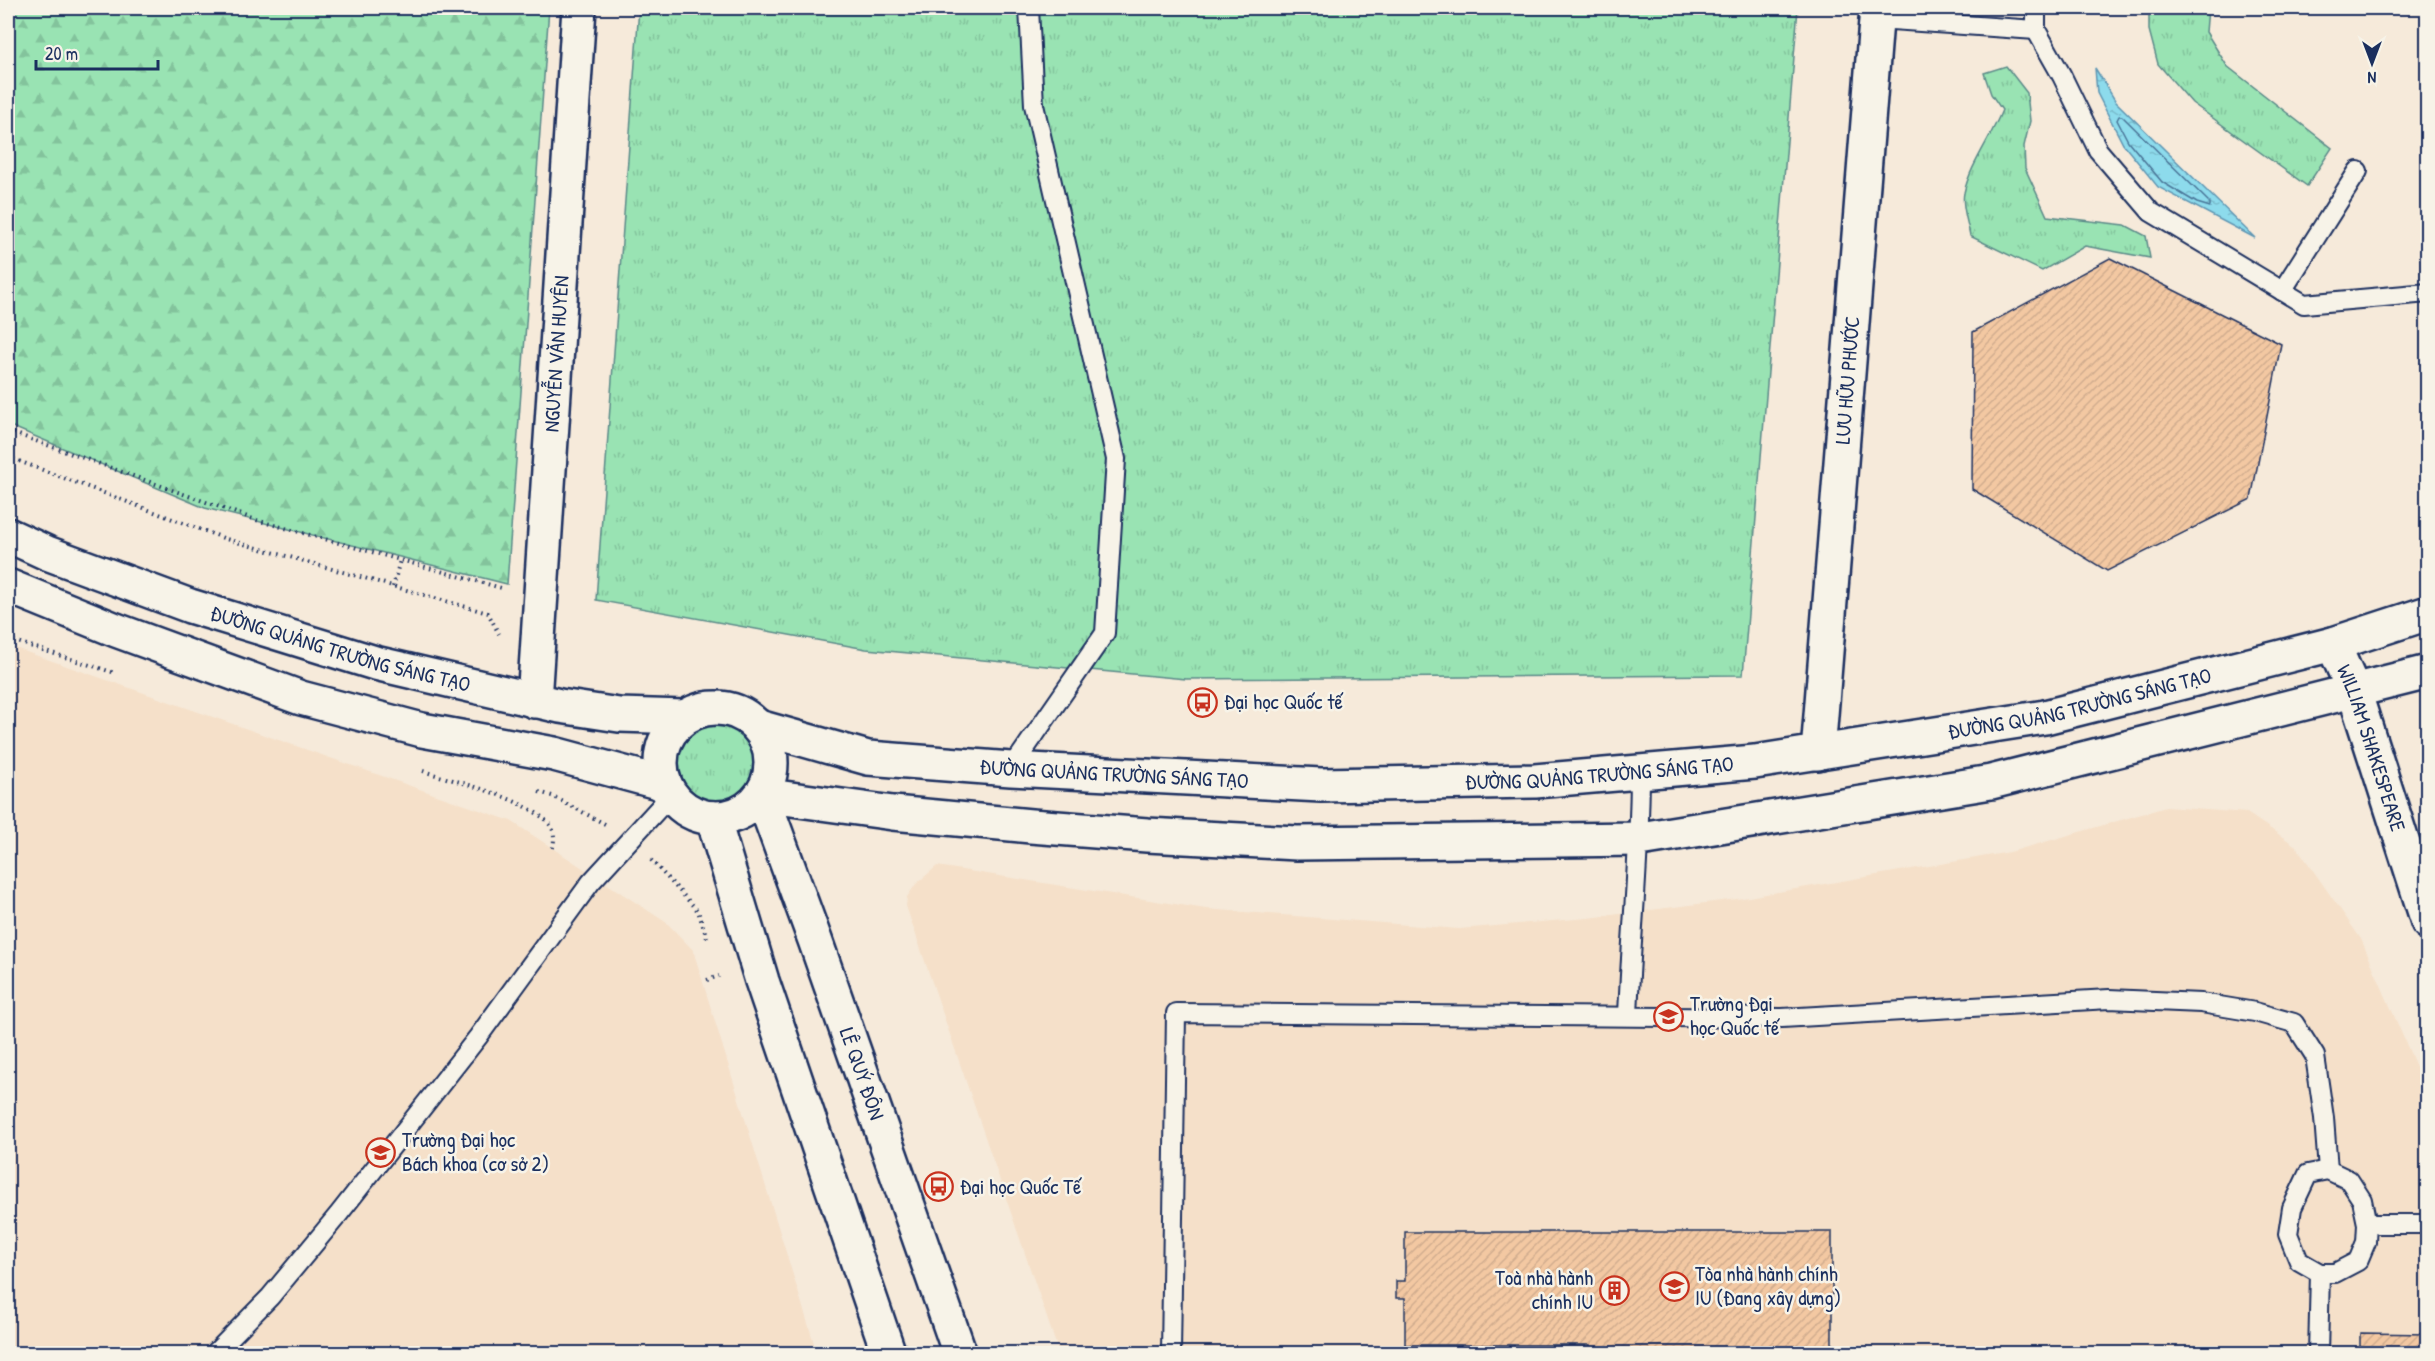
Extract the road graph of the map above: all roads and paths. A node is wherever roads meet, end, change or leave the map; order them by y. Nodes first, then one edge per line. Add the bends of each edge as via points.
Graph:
1 (579, 8) edge
2 (1029, 8) edge
3 (2036, 8) edge
4 (1877, 13) edge
5 (2036, 30) junction
6 (2358, 171) dead end
7 (2282, 291) junction
8 (2427, 293) edge
9 (8, 431) edge
10 (8, 457) edge
11 (8, 535) edge
12 (400, 560) junction
13 (8, 586) edge
14 (393, 587) junction
15 (505, 590) dead end
16 (2427, 613) edge
17 (503, 642) dead end
18 (2333, 644) junction
19 (2427, 672) edge
20 (2354, 691) junction
21 (534, 701) junction
22 (685, 717) junction
23 (759, 727) junction
24 (1818, 753) junction
25 (1011, 769) junction
26 (1640, 772) junction
27 (668, 790) junction
28 (762, 795) junction
29 (713, 818) junction
30 (1640, 839) junction
31 (2427, 922) edge
32 (719, 976) dead end
33 (707, 981) dead end
34 (1628, 1016) junction
35 (2328, 1170) junction
36 (2367, 1224) junction
37 (2427, 1224) edge
38 (2320, 1273) junction
39 (214, 1353) edge
40 (889, 1353) edge
41 (960, 1353) edge
42 (1171, 1353) edge
43 (2318, 1353) edge

1 - 21 street, NGUYỄN VĂN HUYÊN
2 - 25 lane via 1034,105 1116,459 1106,633
3 - 5 lane
4 - 5 lane
4 - 24 street, LƯU HỮU PHƯỚC
5 - 7 lane via 2098,150 2151,212
6 - 7 lane
7 - 8 lane via 2304,304
9 - 12 path via 256,520
10 - 14 path via 226,538
11 - 21 street, ĐƯỜNG QUẢNG TRƯỜNG SÁNG TẠO via 190,606 375,663
12 - 14 path
12 - 15 path
13 - 27 street via 302,698 422,730 554,754
14 - 17 path via 488,613
16 - 18 street, ĐƯỜNG QUẢNG TRƯỜNG SÁNG TẠO
18 - 20 street, WILLIAM SHAKESPEARE
18 - 24 street, ĐƯỜNG QUẢNG TRƯỜNG SÁNG TẠO via 2045,717
19 - 20 street
20 - 30 street via 1991,782
20 - 31 street, WILLIAM SHAKESPEARE
21 - 22 street, ĐƯỜNG QUẢNG TRƯỜNG SÁNG TẠO via 619,715
22 - 23 street via 697,711 724,708
22 - 27 street via 665,741 661,756 661,772
23 - 25 street, ĐƯỜNG QUẢNG TRƯỜNG SÁNG TẠO via 868,758
23 - 28 street via 768,742 771,759 770,778
24 - 26 street, ĐƯỜNG QUẢNG TRƯỜNG SÁNG TẠO
25 - 26 street, ĐƯỜNG QUẢNG TRƯỜNG SÁNG TẠO via 1321,785 1505,783
26 - 30 lane
27 - 29 street via 682,807
27 - 39 lane via 591,882 478,1037 338,1215 270,1297
28 - 29 street via 732,816
28 - 30 street via 1031,826 1297,843
28 - 41 street, LÊ QUÝ ĐÔN
29 - 40 street via 762,981
30 - 34 lane
32 - 33 path
34 - 35 lane via 1782,1018 2109,999 2201,1003 2255,1012 2294,1023 2315,1056
34 - 42 lane via 1176,1013
35 - 36 lane via 2349,1180 2362,1200
35 - 38 lane via 2308,1174 2292,1208 2289,1234 2299,1261
36 - 37 lane
36 - 38 lane via 2366,1242 2358,1261 2335,1273
38 - 43 lane

